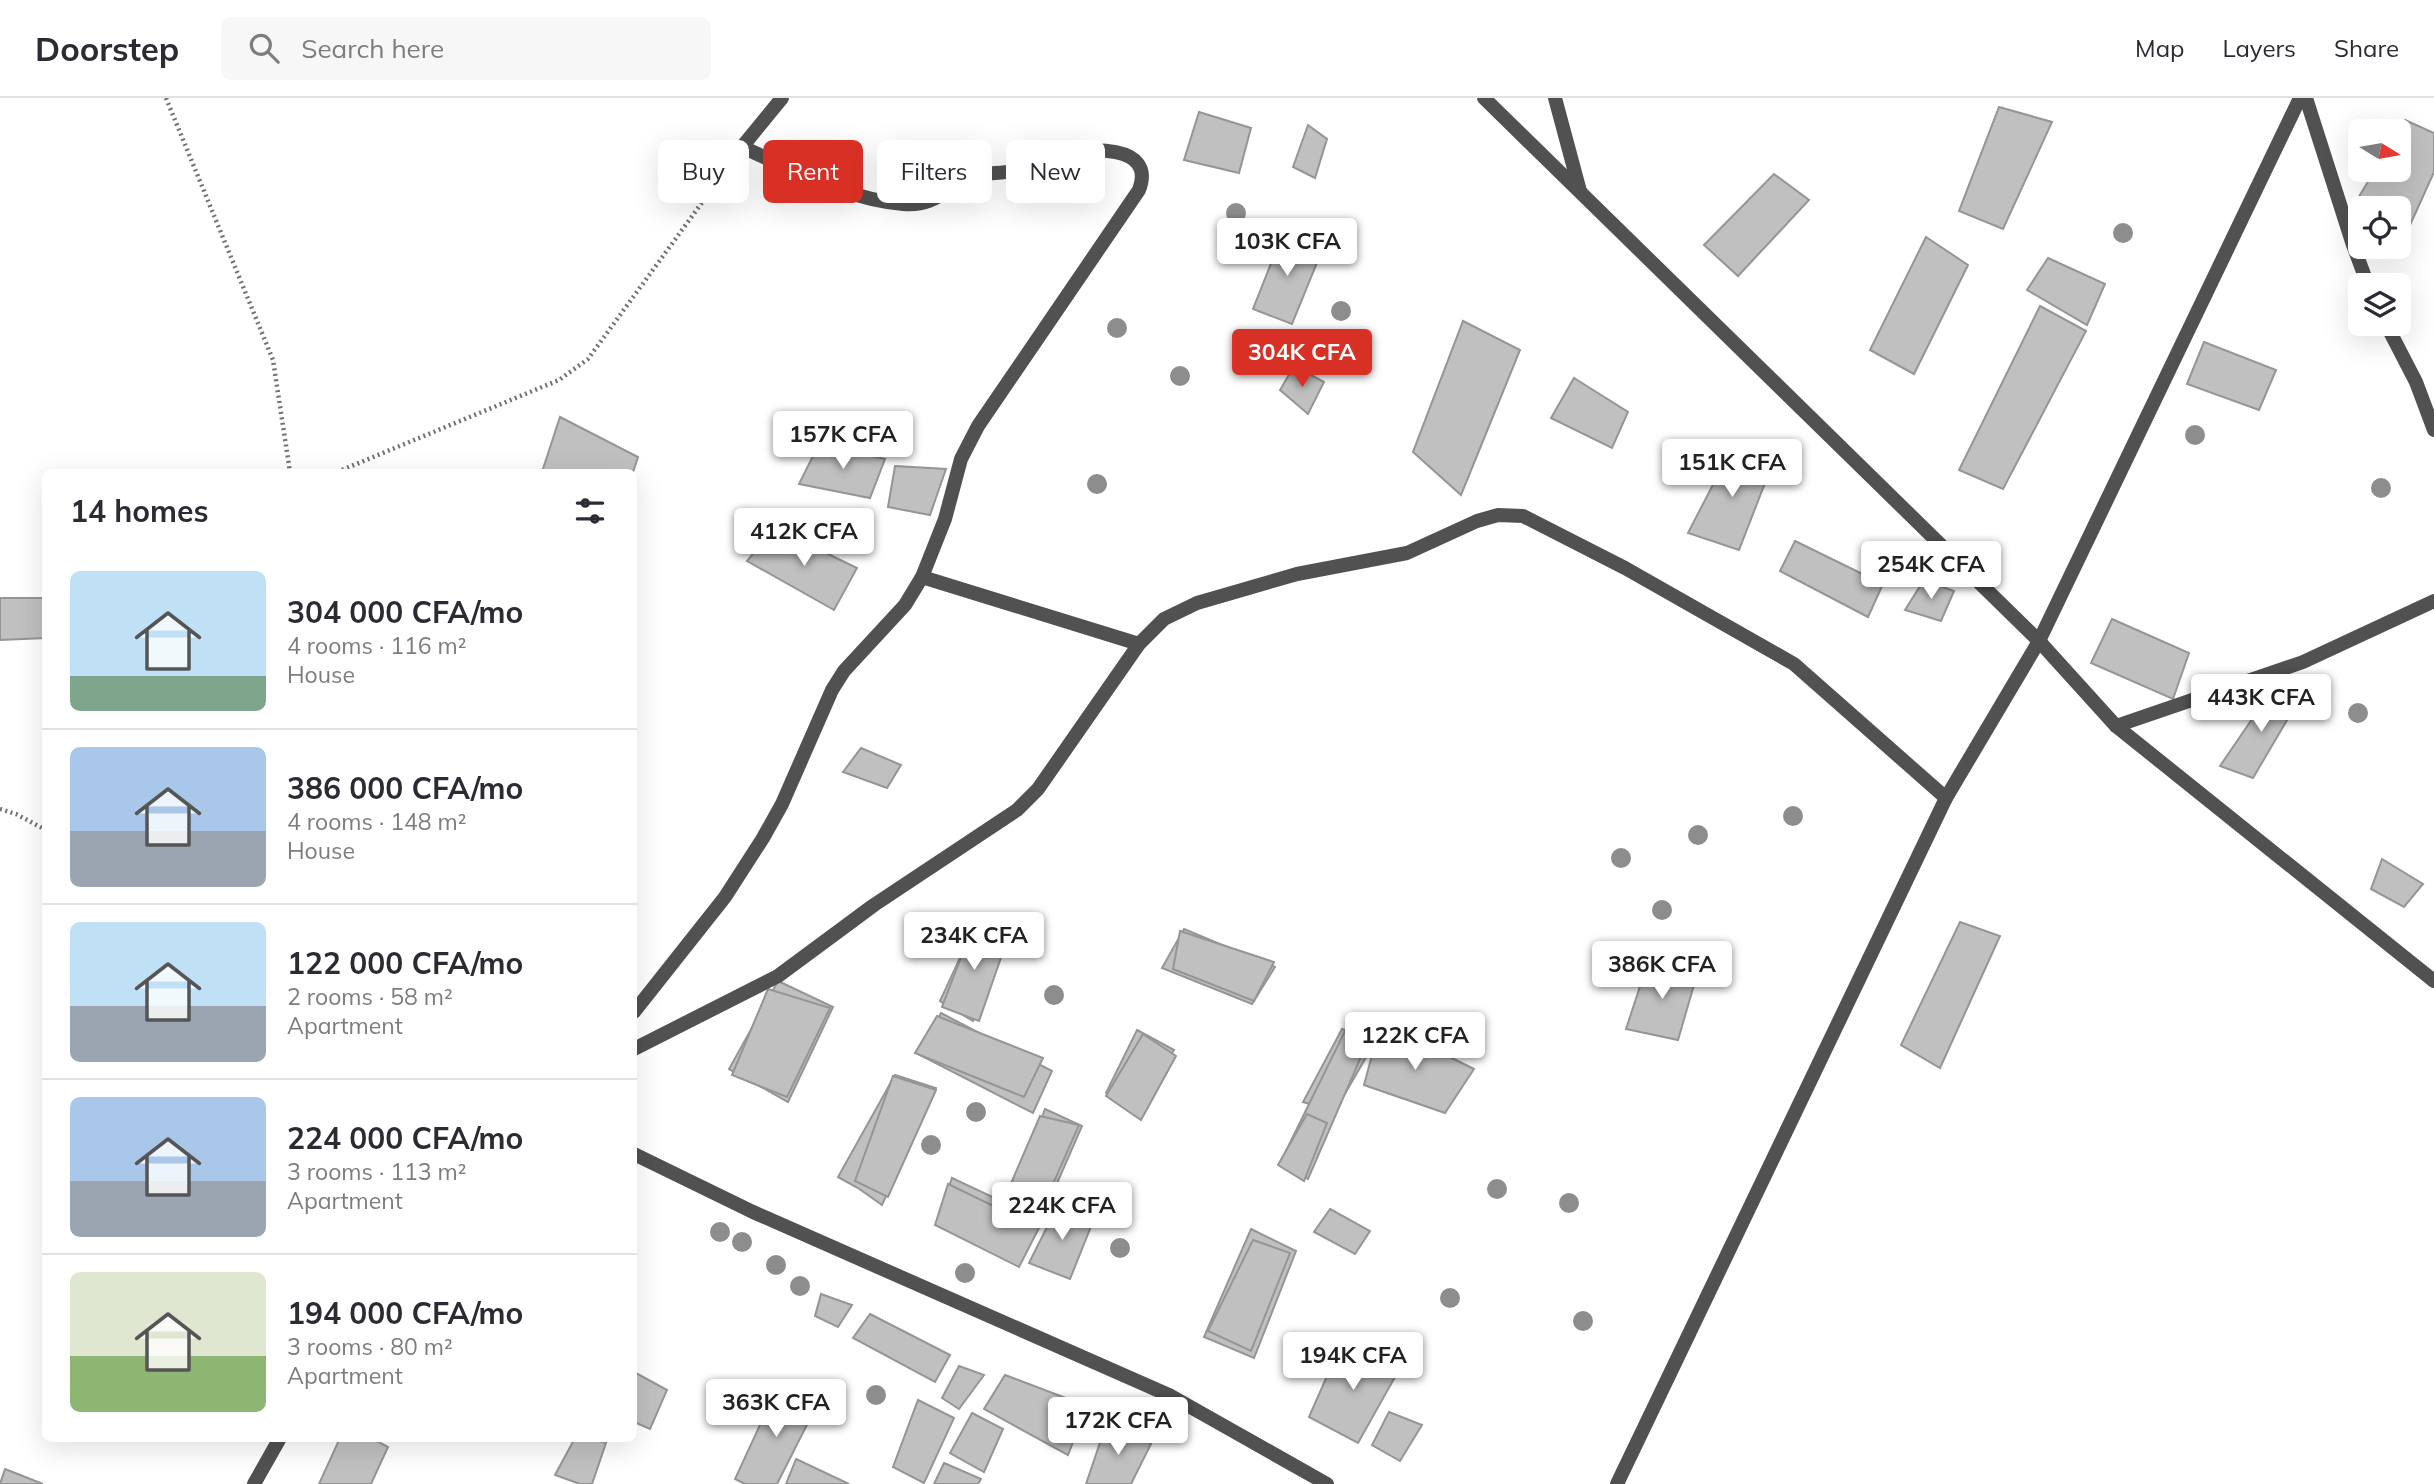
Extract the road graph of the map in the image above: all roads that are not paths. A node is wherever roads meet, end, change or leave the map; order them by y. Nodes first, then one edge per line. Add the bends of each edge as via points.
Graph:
1 (782, 98) edge
2 (1484, 98) edge
3 (1555, 98) edge
4 (2300, 98) edge
5 (2306, 98) edge
6 (1580, 191) junction
7 (2364, 273) edge
8 (2392, 336) edge
9 (2434, 430) edge
10 (922, 577) junction
11 (2434, 601) edge
12 (2039, 641) junction
13 (1139, 644) junction
14 (2116, 726) junction
15 (1945, 798) junction
16 (2434, 981) edge
17 (637, 1008) edge
18 (637, 1047) edge
19 (637, 1155) edge
20 (278, 1442) edge
21 (254, 1484) edge
22 (1327, 1484) edge
23 (1617, 1484) edge

1 - 10 street via 742,147 844,192 904,204 925,203 970,177 1012,172 1055,155 1090,150 1122,153 1134,158 1141,168 1139,190 978,426 961,459 945,519
2 - 6 street
3 - 6 street
4 - 12 street
5 - 7 street
6 - 12 street
8 - 9 street
10 - 13 street
10 - 17 street via 905,606 844,671 763,838 726,897
11 - 14 street via 2303,662
12 - 14 street
12 - 15 street
13 - 15 street via 1164,619 1197,603 1297,574 1407,553 1498,515 1523,516 1794,664
13 - 18 street via 1038,789 1017,810 874,905 778,976
14 - 16 street
15 - 23 street
19 - 22 street via 753,1212 1171,1396
20 - 21 street

